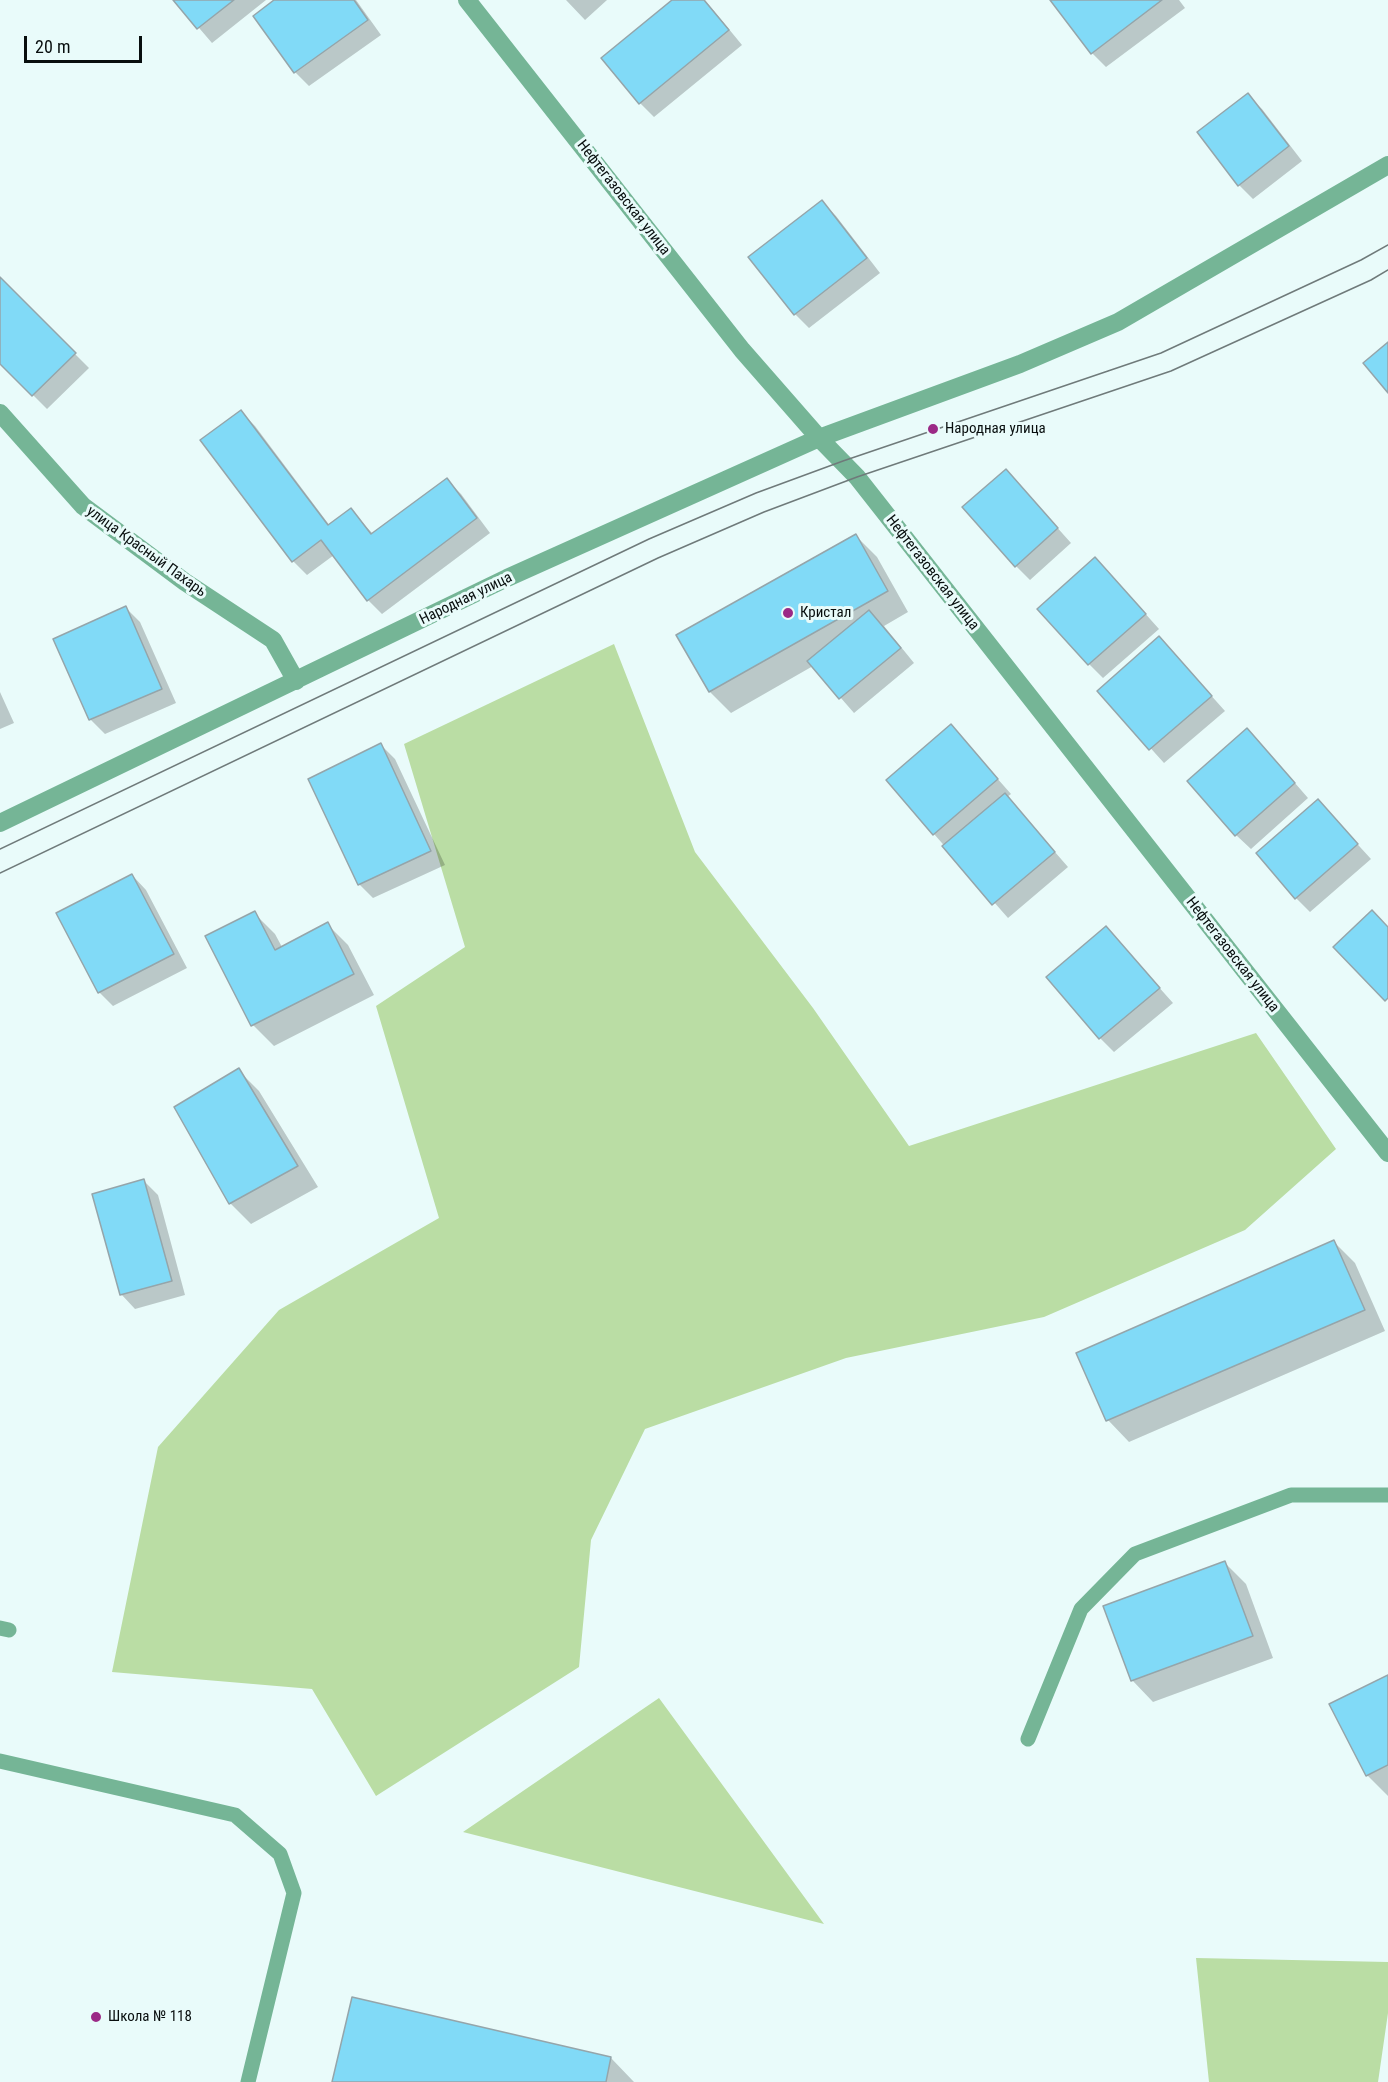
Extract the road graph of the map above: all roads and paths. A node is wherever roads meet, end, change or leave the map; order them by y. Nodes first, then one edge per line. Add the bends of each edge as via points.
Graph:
1 (467, 0) edge
2 (1388, 165) edge
3 (0, 413) edge
4 (819, 438) junction
5 (296, 681) junction
6 (0, 822) edge
7 (1388, 1153) edge
8 (1388, 1495) edge
9 (1028, 1739) dead end
10 (0, 1761) edge
11 (248, 2082) edge

1 - 4 street, Нефтегазовская улица via 742,350
2 - 4 street, Народная улица via 1118,322 1020,364
3 - 5 street, улица Красный Пахарь via 83,506 185,582 273,640
4 - 5 street, Народная улица via 507,578
4 - 7 street, Нефтегазовская улица via 857,477
5 - 6 street, Народная улица
8 - 9 lane via 1291,1495 1135,1554 1081,1608
10 - 11 lane via 234,1815 280,1854 294,1893

